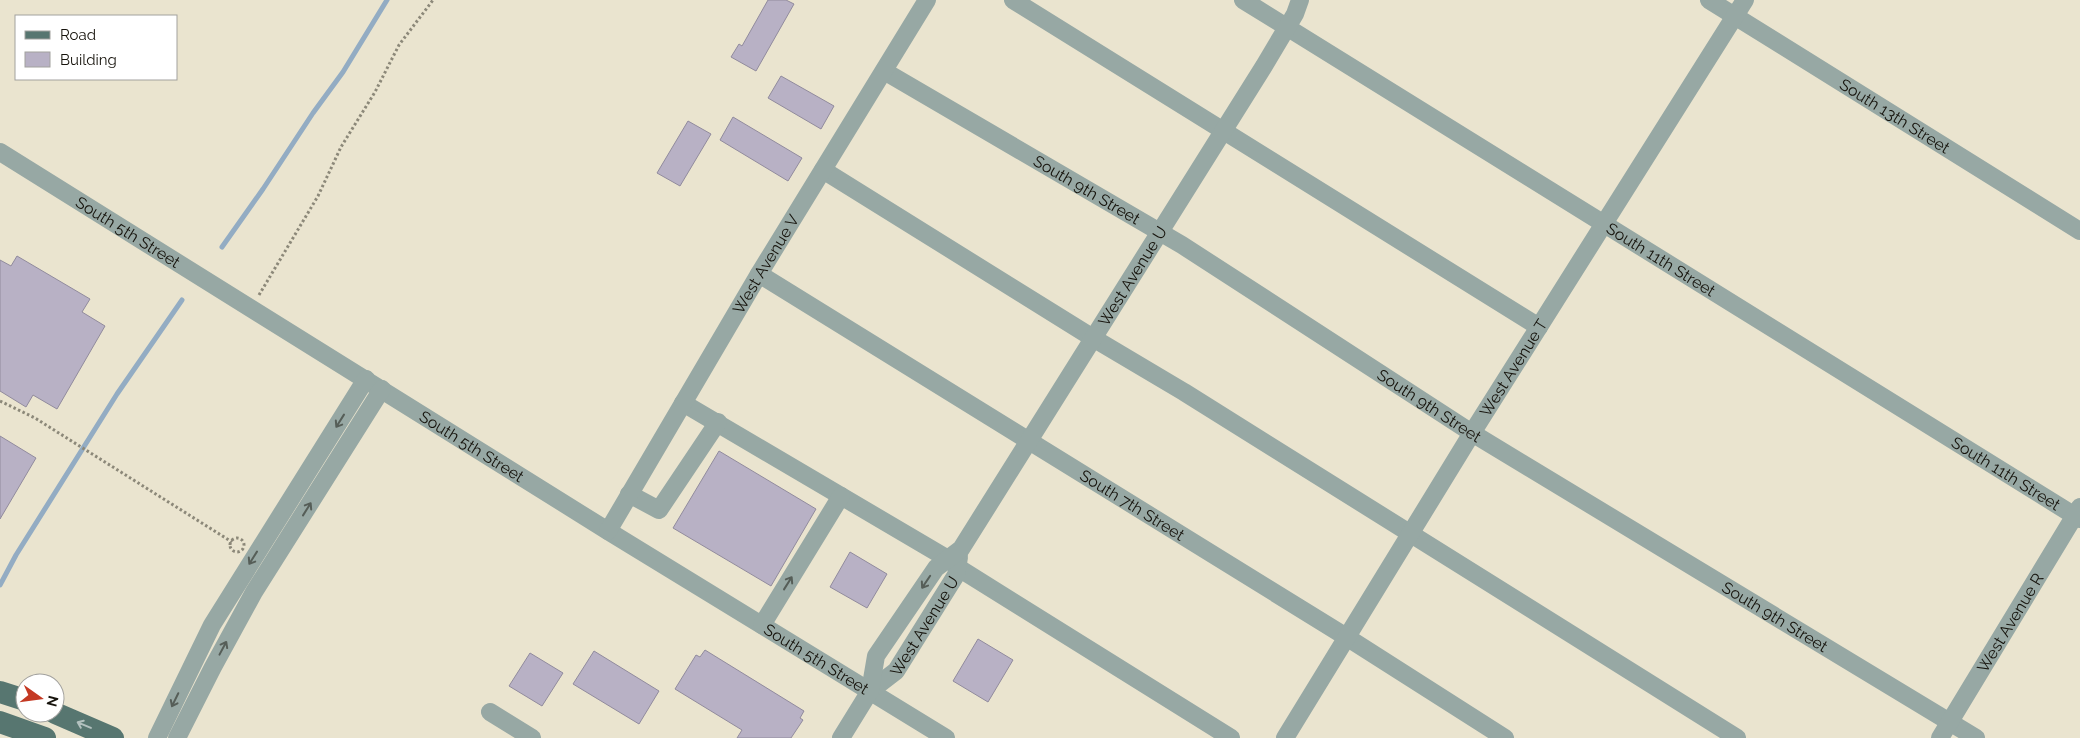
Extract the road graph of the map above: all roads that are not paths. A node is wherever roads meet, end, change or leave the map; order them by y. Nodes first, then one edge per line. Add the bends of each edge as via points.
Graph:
1 (927, 0) edge
2 (1013, 0) edge
3 (1243, 0) edge
4 (1300, 0) edge
5 (1709, 0) edge
6 (1745, 0) edge
7 (1735, 16) junction
8 (1288, 27) junction
9 (884, 70) junction
10 (1224, 131) junction
11 (0, 152) edge
12 (823, 170) junction
13 (1604, 223) junction
14 (2080, 231) edge
15 (1160, 232) junction
16 (759, 274) junction
17 (1539, 327) junction
18 (1093, 338) junction
19 (366, 379) junction
20 (382, 389) junction
21 (684, 402) junction
22 (718, 422) junction
23 (1472, 433) junction
24 (1029, 442) junction
25 (630, 494) junction
26 (841, 496) junction
27 (2078, 513) edge
28 (608, 531) junction
29 (1411, 533) junction
30 (955, 558) junction
31 (762, 625) junction
32 (1348, 638) junction
33 (870, 691) junction
34 (0, 692) edge
35 (15, 697) edge
36 (490, 712) dead end
37 (65, 717) edge
38 (0, 722) edge
39 (1950, 722) junction
40 (45, 738) edge
41 (113, 738) edge
42 (157, 738) edge
43 (177, 738) edge
44 (532, 738) edge
45 (841, 738) edge
46 (946, 738) edge
47 (1231, 738) edge
48 (1285, 738) edge
49 (1505, 738) edge
50 (1737, 738) edge
51 (1940, 738) edge
52 (1976, 738) edge

1 - 9 street, West Avenue V
2 - 10 street
3 - 8 street, South 11th Street
4 - 8 street, West Avenue U
5 - 7 street, South 13th Street
6 - 7 street, West Avenue T
7 - 13 street, West Avenue T
7 - 14 street, South 13th Street
8 - 10 street, West Avenue U
8 - 13 street, South 11th Street
9 - 12 street, West Avenue V
9 - 15 street, South 9th Street
10 - 15 street, West Avenue U
10 - 17 street
11 - 19 street, South 5th Street
12 - 16 street, West Avenue V
12 - 18 street
13 - 17 street, West Avenue T
13 - 27 street, South 11th Street
15 - 18 street, West Avenue U
15 - 23 street, South 9th Street
16 - 21 street, West Avenue V
16 - 24 street, South 7th Street
17 - 23 street, West Avenue T
18 - 24 street, West Avenue U
18 - 29 street
19 - 20 street, South 5th Street
19 -> 42 street via 220,612
20 - 28 street, South 5th Street
43 -> 20 street via 254,592
21 - 22 street
21 - 25 street, West Avenue V
22 - 25 street via 659,510
22 - 26 street
23 - 29 street, West Avenue T
23 - 39 street, South 9th Street
24 - 30 street, West Avenue U
24 - 32 street, South 7th Street
25 - 28 street, West Avenue V
26 - 30 street
31 -> 26 street
27 - 39 street, West Avenue R
28 - 31 street, South 5th Street
29 - 32 street, West Avenue T
29 - 50 street
30 - 33 street, West Avenue U via 956,576 896,672
30 -> 33 street, West Avenue U via 936,568 876,656
30 - 47 street
31 - 33 street, South 5th Street
32 - 48 street, West Avenue T
32 - 49 street, South 7th Street
33 - 45 street, West Avenue U
33 - 46 street, South 5th Street
34 - 35 main road
36 - 44 street
41 -> 37 main road
38 - 40 main road
39 - 51 street, West Avenue R
39 - 52 street, South 9th Street

